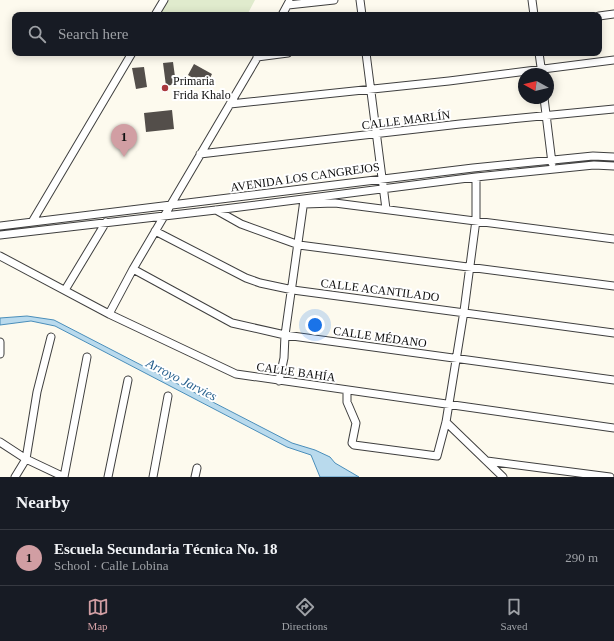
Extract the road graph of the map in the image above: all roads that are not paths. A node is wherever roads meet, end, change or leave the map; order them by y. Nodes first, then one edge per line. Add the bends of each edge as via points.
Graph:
1 (164, 0) edge
2 (334, 0) edge
3 (360, 0) edge
4 (532, 0) edge
5 (289, 2) edge
6 (157, 12) edge
7 (284, 12) edge
8 (362, 12) edge
9 (534, 12) edge
10 (614, 14) edge
11 (602, 16) edge
12 (130, 56) edge
13 (257, 56) edge
14 (366, 56) edge
15 (539, 56) edge
16 (614, 60) edge
17 (541, 68) edge
18 (554, 70) edge
19 (518, 74) edge
20 (371, 88) junction
21 (230, 104) junction
22 (545, 104) edge
23 (614, 109) edge
24 (546, 115) junction
25 (378, 135) junction
26 (200, 154) junction
27 (614, 157) edge
28 (551, 160) junction
29 (614, 166) edge
30 (552, 169) junction
31 (476, 177) junction
32 (383, 178) junction
33 (384, 188) junction
34 (304, 201) junction
35 (170, 206) junction
36 (386, 209) junction
37 (216, 210) junction
38 (165, 215) junction
39 (476, 220) junction
40 (32, 222) junction
41 (106, 222) junction
42 (0, 226) edge
43 (156, 231) junction
44 (0, 235) edge
45 (614, 240) edge
46 (299, 245) junction
47 (0, 256) edge
48 (469, 267) junction
49 (133, 269) junction
50 (614, 286) edge
51 (65, 290) junction
52 (292, 290) junction
53 (464, 311) junction
54 (109, 314) junction
55 (614, 333) edge
56 (285, 335) junction
57 (51, 337) dead end
58 (0, 342) edge
59 (0, 354) edge
60 (87, 357) dead end
61 (456, 359) junction
62 (128, 380) dead end
63 (614, 380) edge
64 (279, 381) junction
65 (347, 390) junction
66 (168, 396) dead end
67 (448, 405) junction
68 (446, 422) junction
69 (614, 428) edge
70 (0, 442) edge
71 (26, 459) junction
72 (487, 461) junction
73 (197, 468) dead end
74 (15, 477) edge
75 (64, 477) edge
76 (108, 477) edge
77 (153, 477) edge
78 (195, 477) edge
79 (503, 477) edge
80 (610, 477) edge

1 - 6 street
2 - 5 street
3 - 8 street
4 - 9 street
5 - 7 street
10 - 11 street
12 - 40 street
13 - 21 street
14 - 20 street
15 - 17 street
16 - 18 street
19 - 20 street
20 - 21 street
20 - 25 street
21 - 26 street
22 - 24 street
23 - 24 street, CALLE MARLÍN
24 - 25 street, CALLE MARLÍN
24 - 28 street
25 - 26 street, CALLE MARLÍN
25 - 32 street
26 - 35 street
27 - 28 street, AVENIDA LOS CANGREJOS
28 - 30 street
28 - 32 street, AVENIDA LOS CANGREJOS
29 - 30 street, AVENIDA LOS CANGREJOS
30 - 31 street, AVENIDA LOS CANGREJOS
31 - 33 street, AVENIDA LOS CANGREJOS
31 - 39 street
32 - 33 street
32 - 35 street, AVENIDA LOS CANGREJOS
33 - 34 street, AVENIDA LOS CANGREJOS
33 - 36 street
34 - 36 street
34 - 37 street, AVENIDA LOS CANGREJOS
34 - 46 street
35 - 38 street
35 - 40 street, AVENIDA LOS CANGREJOS
36 - 39 street
37 - 38 street, AVENIDA LOS CANGREJOS
37 - 46 street via 240,224
38 - 41 street, AVENIDA LOS CANGREJOS
38 - 43 street
39 - 45 street
39 - 48 street
40 - 42 street, AVENIDA LOS CANGREJOS
41 - 44 street, AVENIDA LOS CANGREJOS
41 - 51 street
43 - 49 street
43 - 52 street, CALLE ACANTILADO via 252,281
46 - 48 street
46 - 52 street
47 - 51 street, CALLE BAHÍA
48 - 50 street
48 - 53 street
49 - 54 street
49 - 56 street, CALLE MÉDANO via 232,323
51 - 54 street, CALLE BAHÍA
52 - 53 street, CALLE ACANTILADO
52 - 56 street
53 - 55 street, CALLE ACANTILADO
53 - 61 street
54 - 64 street, CALLE BAHÍA via 228,371
56 - 61 street, CALLE MÉDANO
56 - 64 street
57 - 71 street via 37,392
58 - 59 street
60 - 75 street
61 - 63 street, CALLE MÉDANO
61 - 67 street
62 - 76 street
64 - 65 street, CALLE BAHÍA
65 - 67 street, CALLE BAHÍA
65 - 68 street via 347,402 356,420 352,443 354,445 437,456
66 - 77 street
67 - 68 street
67 - 69 street, CALLE BAHÍA
68 - 72 street
70 - 71 street
71 - 74 street
71 - 75 street
72 - 79 street
72 - 80 street
73 - 78 street

